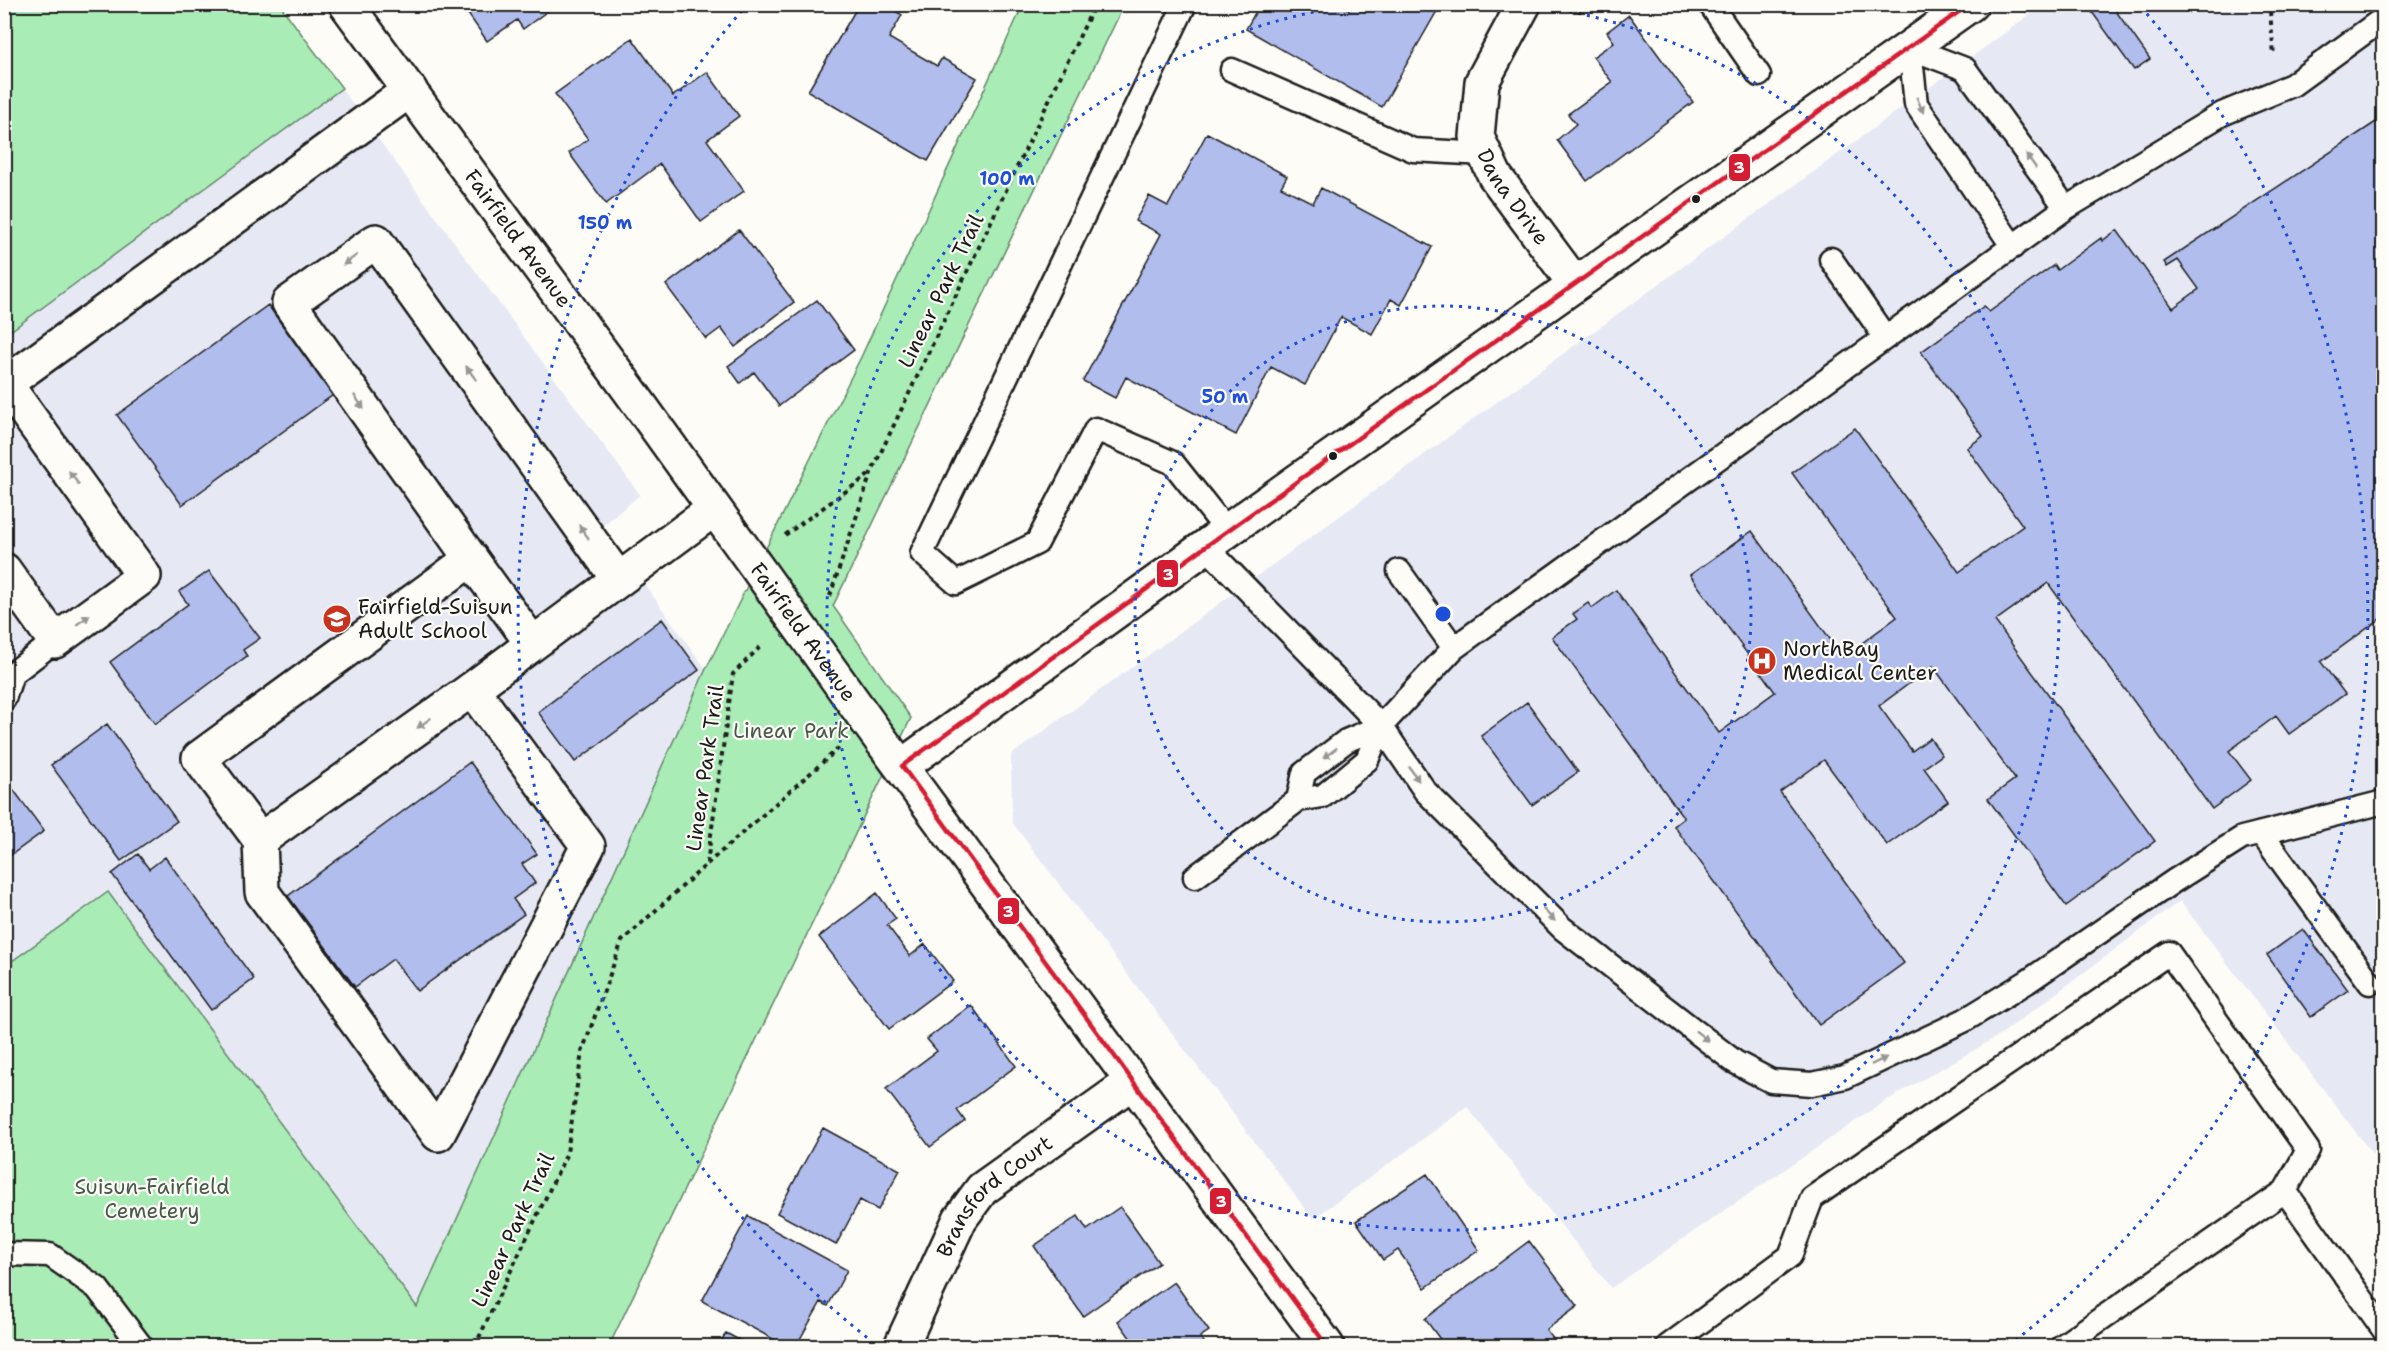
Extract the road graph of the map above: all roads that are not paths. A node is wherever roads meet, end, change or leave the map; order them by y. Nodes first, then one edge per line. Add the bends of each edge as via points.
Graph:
1 (346, 4) edge
2 (1185, 4) edge
3 (1524, 4) edge
4 (1710, 4) edge
5 (1971, 4) edge
6 (2384, 18) edge
7 (1911, 48) junction
8 (1232, 70) dead end
9 (1759, 75) dead end
10 (410, 90) junction
11 (1485, 154) junction
12 (2066, 208) junction
13 (2013, 247) junction
14 (1831, 259) dead end
15 (1575, 284) junction
16 (1885, 337) junction
17 (5, 383) edge
18 (714, 509) junction
19 (1216, 539) junction
20 (471, 560) junction
21 (4, 570) edge
22 (1399, 571) dead end
23 (618, 579) junction
24 (56, 641) junction
25 (532, 643) junction
26 (1454, 648) junction
27 (472, 688) junction
28 (4, 699) edge
29 (1381, 726) junction
30 (902, 766) junction
31 (2384, 802) edge
32 (2261, 833) junction
33 (261, 840) junction
34 (1195, 877) dead end
35 (2370, 983) dead end
36 (1132, 1082) junction
37 (2285, 1191) junction
38 (4, 1254) edge
39 (2384, 1330) edge
40 (141, 1347) edge
41 (901, 1347) edge
42 (1327, 1347) edge
43 (1668, 1347) edge
44 (2062, 1347) edge

1 - 10 street, Fairfield Avenue
2 - 19 lane via 922,553 956,584 1037,543 1096,429 1173,463
3 - 11 street, Dana Drive via 1482,82 1478,137
4 - 9 lane
5 - 7 street
6 - 12 lane via 2292,85 2222,114
12 -> 7 lane via 1965,69
7 -> 13 lane via 1916,104
7 - 15 street
8 - 11 lane via 1413,150
10 - 17 street
10 - 18 street, Fairfield Avenue
11 - 15 street, Dana Drive via 1495,176
12 - 13 lane
13 - 16 lane
14 - 16 lane
15 - 19 street
16 - 26 lane
24 -> 17 street via 144,576
18 - 23 street
18 - 30 street, Fairfield Avenue
19 - 29 lane
19 - 30 street
23 -> 20 street via 376,241 289,303
20 - 25 street
20 - 33 street via 199,758
21 - 24 street
22 - 26 lane
23 - 25 street
24 - 28 lane via 12,674
25 - 27 street
26 - 29 lane
27 -> 33 street
27 - 33 street via 588,846 438,1134 262,892
29 -> 32 lane via 1425,791 1562,928 1735,1062 1771,1081 1812,1084 1845,1077 1965,1020 2242,838
29 - 34 lane via 1367,760 1323,796 1298,800
30 - 36 street, Fairfield Avenue
31 - 32 lane
32 - 35 lane
36 - 41 street, Bransford Court via 982,1189 960,1219
36 - 42 street, Fairfield Avenue
37 - 39 lane
37 - 43 lane via 2308,1150 2169,953 1812,1198 1790,1256
37 - 44 lane
38 - 40 lane via 50,1255 98,1288

